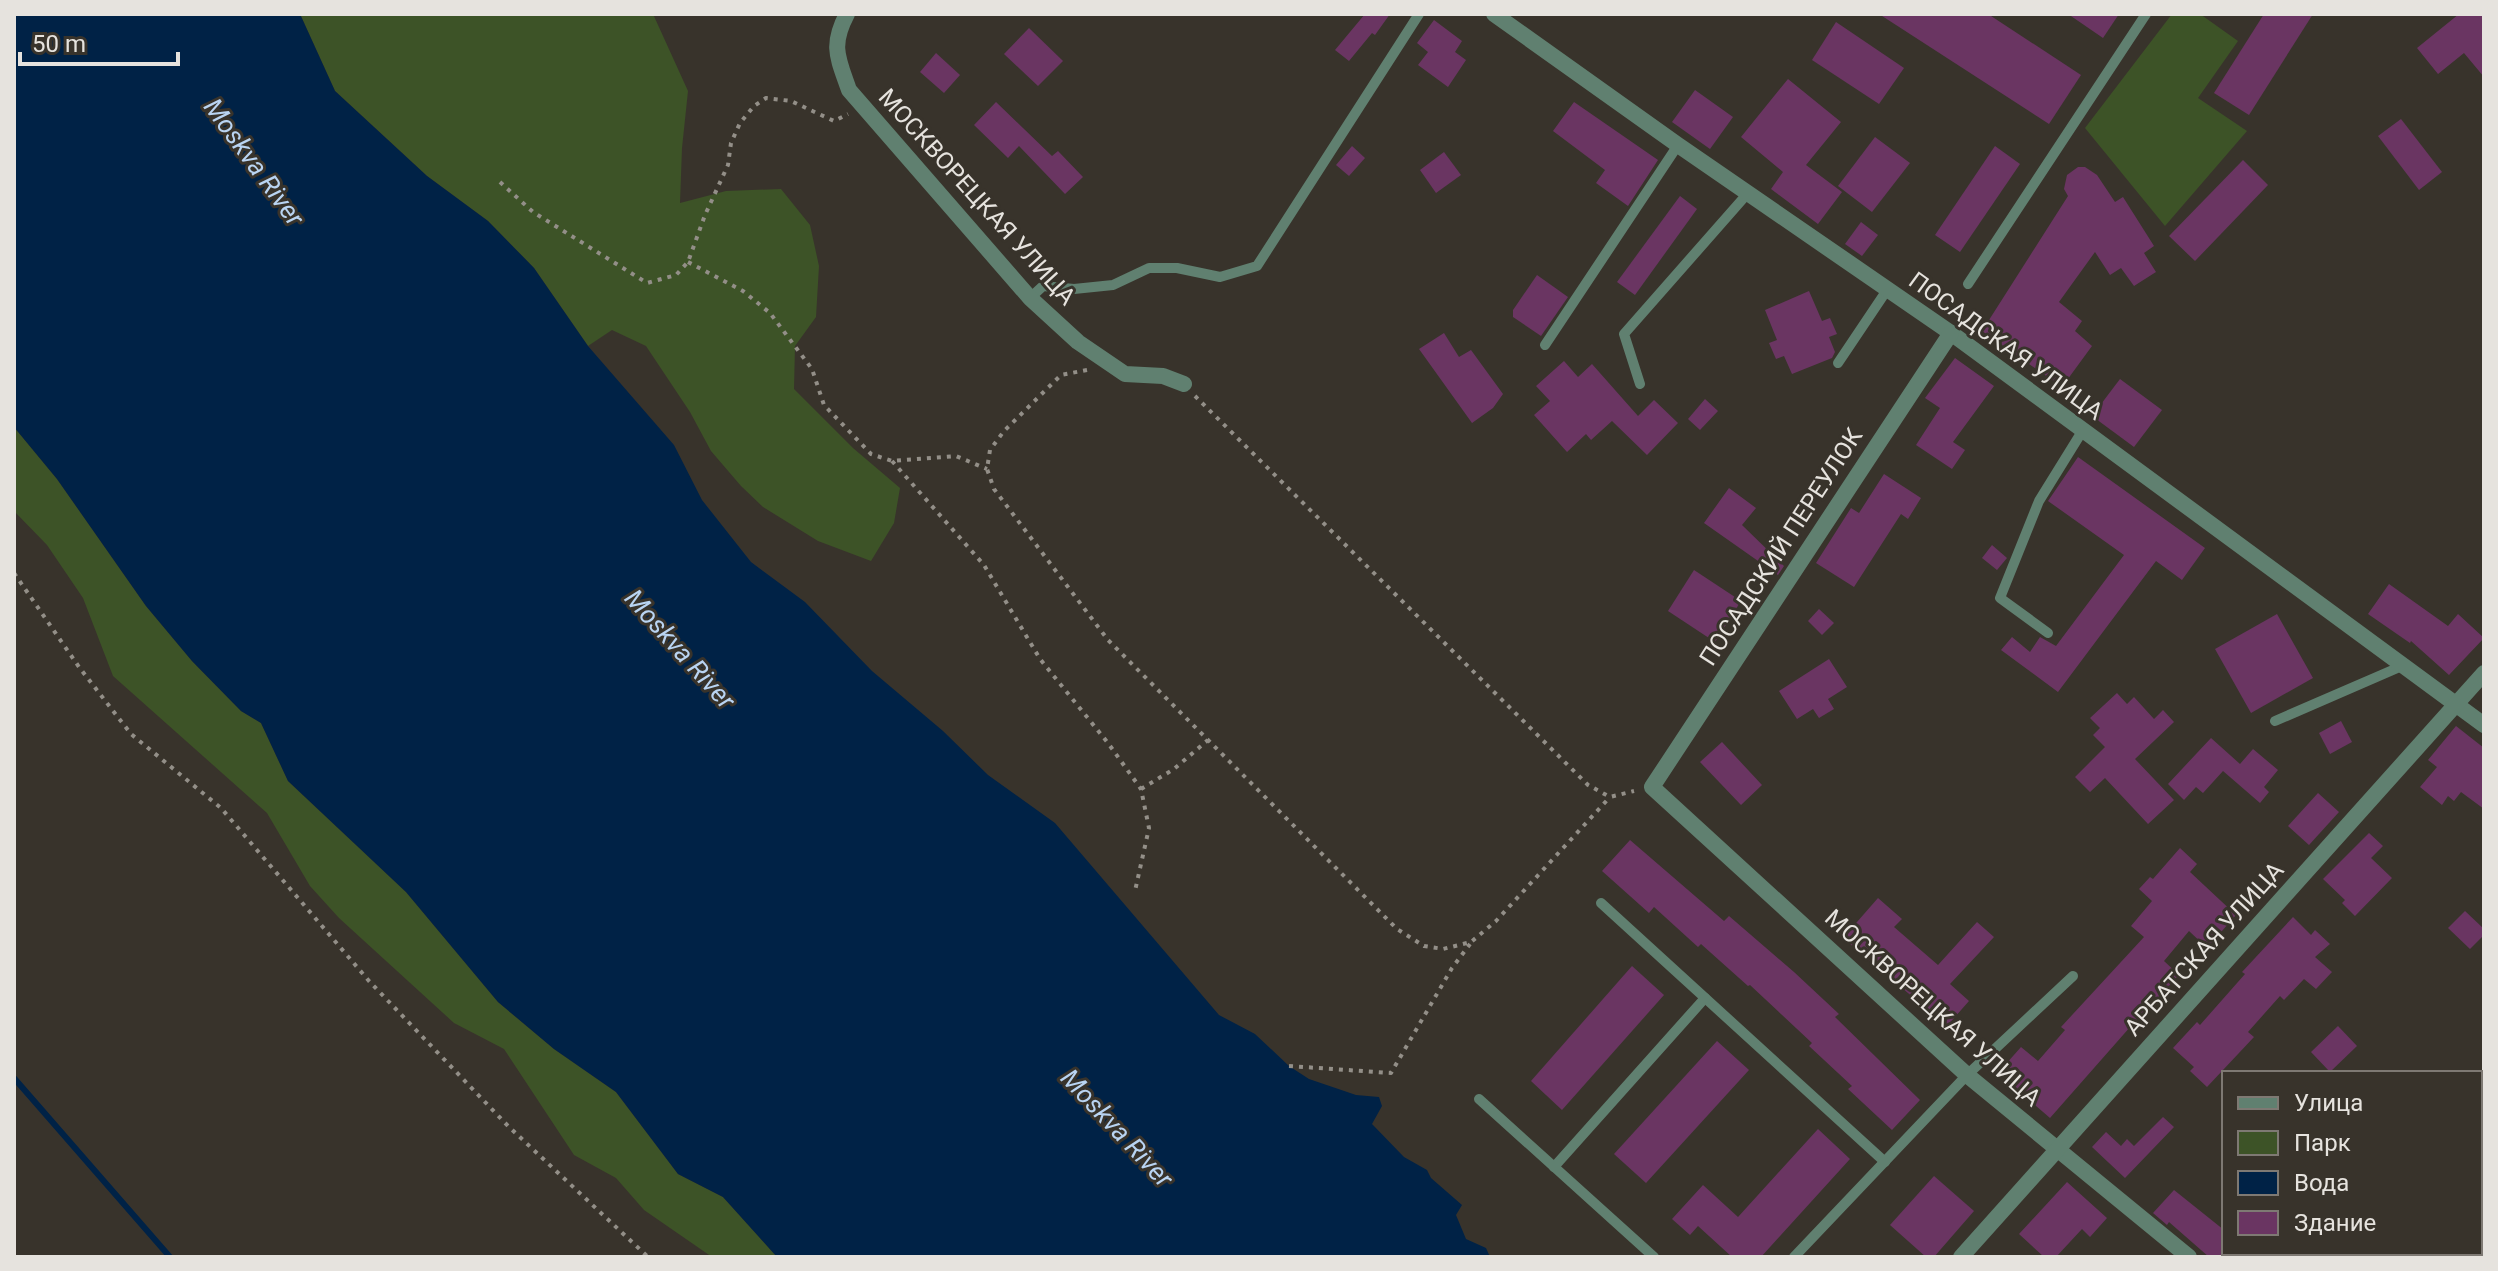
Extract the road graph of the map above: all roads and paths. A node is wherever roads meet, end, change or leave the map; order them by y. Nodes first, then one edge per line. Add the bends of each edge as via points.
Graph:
1 (847, 14) edge
2 (1419, 14) edge
3 (1494, 14) edge
4 (2146, 14) edge
5 (849, 90) junction
6 (1678, 145) junction
7 (500, 182) dead end
8 (1748, 193) junction
9 (688, 262) junction
10 (1968, 284) dead end
11 (1887, 290) junction
12 (1030, 298) junction
13 (1951, 333) junction
14 (1545, 345) dead end
15 (1838, 363) dead end
16 (1111, 365) junction
17 (1184, 384) joint
18 (1640, 384) dead end
19 (2083, 430) junction
20 (892, 461) junction
21 (987, 469) junction
22 (14, 573) edge
23 (2048, 633) dead end
24 (2402, 666) junction
25 (2484, 673) edge
26 (2456, 705) junction
27 (2275, 721) dead end
28 (2484, 725) edge
29 (1208, 740) junction
30 (1652, 787) junction
31 (1141, 789) junction
32 (1610, 797) junction
33 (1135, 891) dead end
34 (1601, 903) dead end
35 (1471, 942) junction
36 (2073, 976) dead end
37 (1705, 998) junction
38 (1289, 1066) dead end
39 (1967, 1075) junction
40 (1479, 1099) dead end
41 (2056, 1149) junction
42 (1885, 1162) junction
43 (1554, 1167) junction
44 (648, 1257) edge
45 (1654, 1257) edge
46 (1794, 1257) edge
47 (1961, 1257) edge
48 (2189, 1257) edge

1 - 5 street, МОСКВОРЕЦКАЯ УЛИЦА via 837,33 837,57
2 - 12 lane via 1257,266 1220,277 1149,268 1113,285 1043,286
3 - 6 street, ПОСАДСКАЯ УЛИЦА
4 - 10 lane
5 - 9 path via 852,113 834,121 791,101 766,98 754,106 731,143 728,165
5 - 12 street, МОСКВОРЕЦКАЯ УЛИЦА
6 - 8 street, ПОСАДСКАЯ УЛИЦА
6 - 14 lane
7 - 9 path via 533,212 647,283 676,275
8 - 11 street, ПОСАДСКАЯ УЛИЦА
8 - 18 lane via 1624,334
9 - 20 path via 743,291 770,313 812,369 824,405 871,454
11 - 13 street, ПОСАДСКАЯ УЛИЦА
11 - 15 lane
12 - 16 street, МОСКВОРЕЦКАЯ УЛИЦА
13 - 19 street, ПОСАДСКАЯ УЛИЦА
13 - 30 street, ПОСАДСКИЙ ПЕРЕУЛОК
16 - 17 street, МОСКВОРЕЦКАЯ УЛИЦА via 1125,374 1163,376
16 - 21 path via 1061,375 1004,431 990,450
17 - 32 path via 1588,785
19 - 23 lane via 2039,501 2000,598
19 - 24 street, ПОСАДСКАЯ УЛИЦА
20 - 21 path via 956,456
20 - 31 path via 984,565 1040,659
21 - 29 path via 994,489 1108,640
22 - 44 path via 131,734 221,808 390,1003 508,1126
24 - 26 street, ПОСАДСКАЯ УЛИЦА
24 - 27 lane
25 - 26 street, АРБАТСКАЯ УЛИЦА
26 - 28 street, ПОСАДСКАЯ УЛИЦА
26 - 41 street, АРБАТСКАЯ УЛИЦА
29 - 31 path
29 - 35 path via 1397,929 1424,946 1443,949
30 - 32 path
30 - 39 street, МОСКВОРЕЦКАЯ УЛИЦА
31 - 33 path via 1149,828
32 - 35 path
34 - 37 lane
35 - 38 path via 1391,1073
36 - 39 lane
37 - 42 lane
37 - 43 lane
39 - 41 street, МОСКВОРЕЦКАЯ УЛИЦА
39 - 42 lane
40 - 43 lane
41 - 47 street, АРБАТСКАЯ УЛИЦА
41 - 48 street, МОСКВОРЕЦКАЯ УЛИЦА
42 - 46 lane
43 - 45 lane

